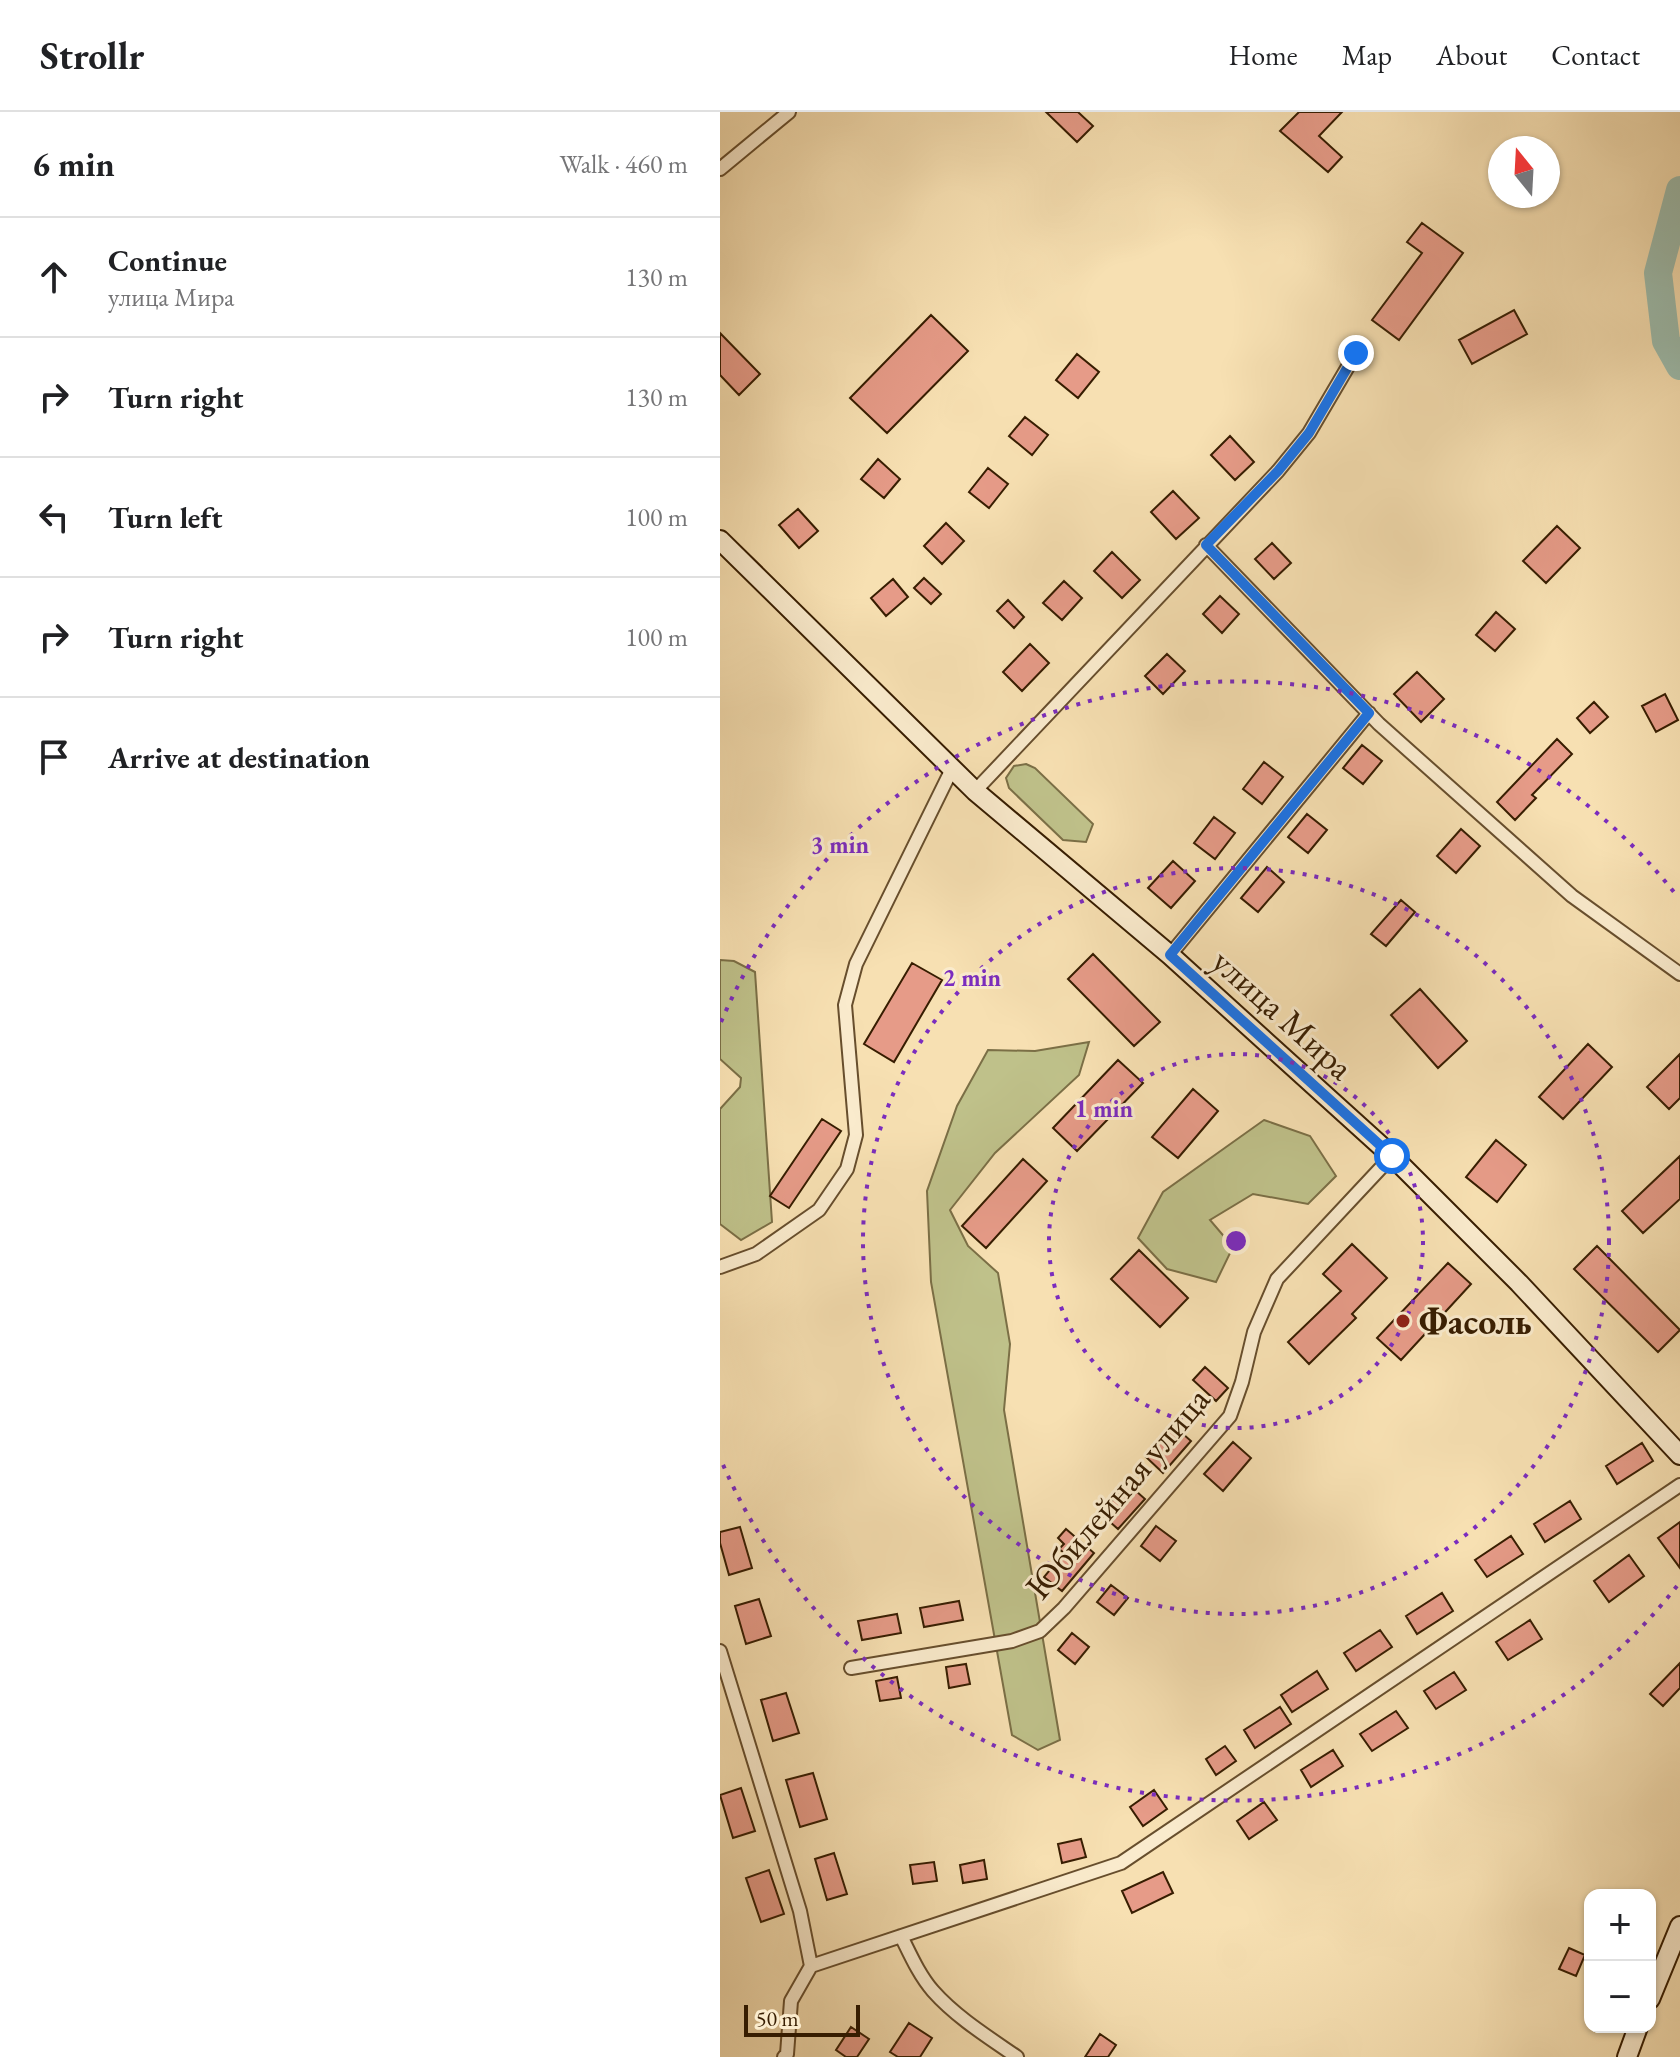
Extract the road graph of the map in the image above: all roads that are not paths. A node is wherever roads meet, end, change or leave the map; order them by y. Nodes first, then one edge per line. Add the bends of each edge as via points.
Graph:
1 (789, 112) edge
2 (720, 169) edge
3 (1356, 353) dead end
4 (720, 540) edge
5 (1206, 545) junction
6 (1369, 713) junction
7 (952, 769) junction
8 (975, 791) junction
9 (1170, 955) junction
10 (1680, 974) edge
11 (1392, 1156) junction
12 (720, 1267) edge
13 (1680, 1455) edge
14 (1680, 1485) edge
15 (720, 1651) edge
16 (851, 1668) dead end
17 (1680, 1926) edge
18 (901, 1936) junction
19 (811, 1966) junction
20 (1656, 1984) edge
21 (1636, 2033) edge
22 (784, 2057) edge
23 (1017, 2057) edge
24 (1627, 2057) edge

1 - 2 street
3 - 5 street via 1309,433
4 - 7 street, улица Мира
5 - 6 street
5 - 8 street
6 - 9 street
6 - 10 street via 1572,896
7 - 8 street, улица Мира
7 - 12 street via 856,964 845,1005 856,1135 847,1169 819,1210 756,1254
8 - 9 street, улица Мира
9 - 11 street, улица Мира
11 - 13 street, улица Мира
11 - 16 street, Юбилейная улица via 1277,1279 1254,1332 1230,1416 1040,1631 1012,1641
14 - 18 street via 1121,1863
15 - 19 street via 800,1911
17 - 20 street
18 - 19 street
18 - 23 street via 932,1990
19 - 22 street via 791,2001
21 - 24 street

